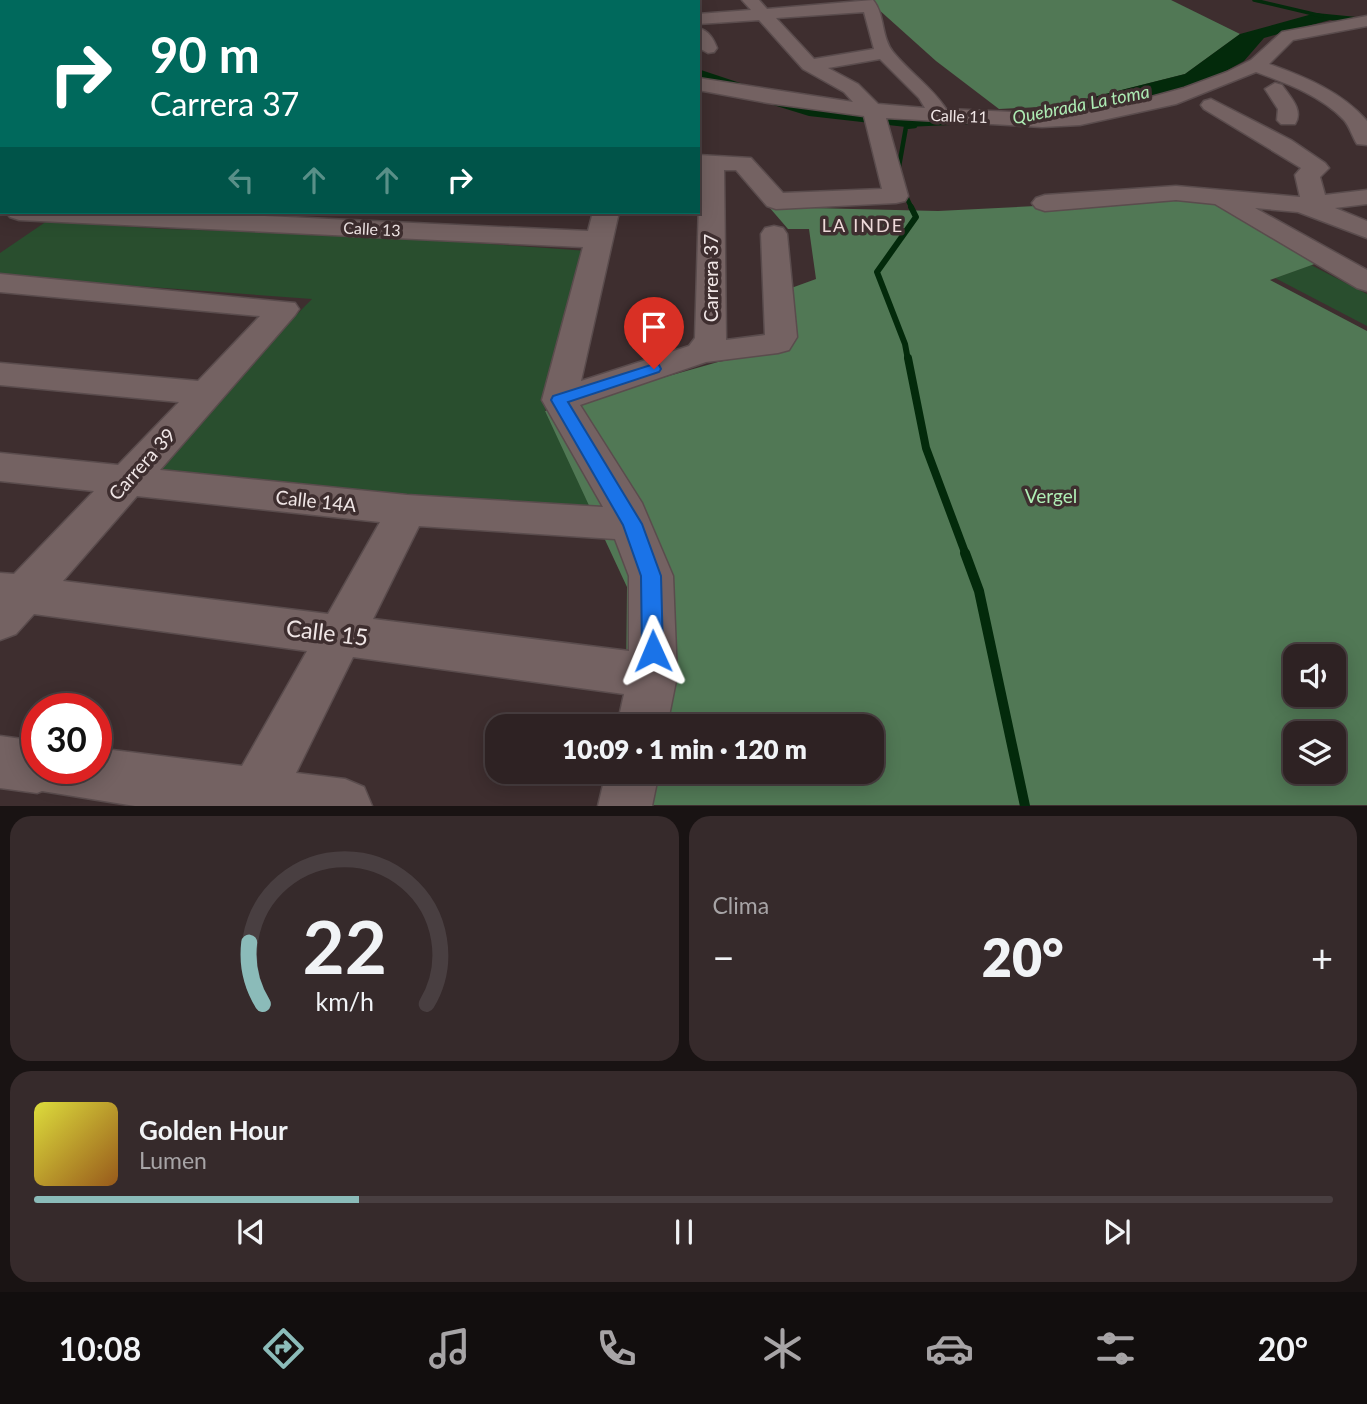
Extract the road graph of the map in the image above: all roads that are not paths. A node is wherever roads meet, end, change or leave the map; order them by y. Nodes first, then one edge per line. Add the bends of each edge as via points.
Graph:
1 (750, 0) edge
2 (868, 3) edge
3 (765, 15) junction
4 (1360, 16) edge
5 (700, 19) edge
6 (884, 53) junction
7 (810, 65) junction
8 (1256, 66) junction
9 (701, 84) edge
10 (1316, 91) junction
11 (1211, 105) dead end
12 (940, 116) junction
13 (875, 117) junction
14 (1287, 120) dead end
15 (1366, 139) edge
16 (705, 162) edge
17 (1217, 197) junction
18 (1367, 197) edge
19 (1045, 203) dead end
20 (1304, 204) junction
21 (134, 214) edge
22 (372, 220) edge
23 (458, 222) edge
24 (603, 226) edge
25 (1367, 230) edge
26 (774, 234) dead end
27 (1367, 282) edge
28 (0, 283) edge
29 (701, 353) junction
30 (0, 374) edge
31 (207, 393) junction
32 (559, 400) junction
33 (0, 467) edge
34 (128, 480) junction
35 (407, 510) junction
36 (632, 524) junction
37 (8, 601) edge
38 (342, 635) junction
39 (653, 676) junction
40 (645, 714) edge
41 (0, 762) edge
42 (21, 765) edge
43 (112, 778) edge
44 (630, 784) edge
45 (253, 800) edge
46 (345, 806) edge
47 (625, 806) edge

1 - 3 street
2 - 3 street
2 - 6 street
3 - 5 street
3 - 7 street
4 - 8 street, Calle 11 via 1288,36
6 - 7 street
6 - 12 street via 927,94
7 - 13 street via 851,88
8 - 10 street
8 - 12 street, Calle 11 via 1183,94 1107,115 1058,121
9 - 13 street, Calle 11
10 - 14 street via 1275,89 1288,109
10 - 15 street via 1347,112 1364,130
11 - 20 street via 1317,168 1307,174 1313,198
12 - 13 street, Calle 11
13 - 16 street via 896,197 776,201 738,161
16 - 29 street, Carrera 37 via 711,339
17 - 19 street via 1176,193
17 - 20 street
17 - 27 street
18 - 20 street
20 - 25 street
21 - 22 street, Calle 13
22 - 23 street, Calle 13
23 - 24 street, Calle 13
24 - 32 street
26 - 29 street via 778,343
28 - 31 street, Carrera 39 via 285,309
29 - 32 street
30 - 31 street
31 - 34 street, Carrera 39
32 - 36 street
33 - 34 street, Calle 14A
34 - 35 street, Calle 14A
34 - 37 street, Carrera 39
35 - 36 street, Calle 14A
35 - 38 street
36 - 39 street via 651,576
37 - 38 street, Calle 15
38 - 39 street, Calle 15
38 - 45 street
39 - 40 street
41 - 42 street
43 - 45 street
44 - 47 street
45 - 46 street

